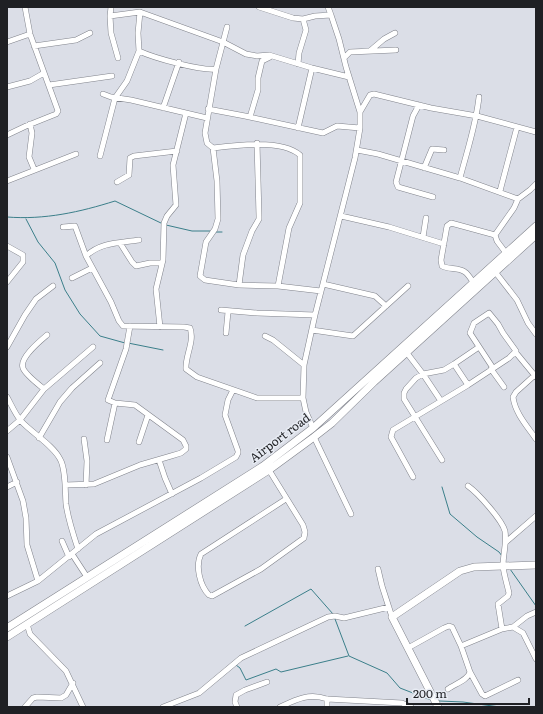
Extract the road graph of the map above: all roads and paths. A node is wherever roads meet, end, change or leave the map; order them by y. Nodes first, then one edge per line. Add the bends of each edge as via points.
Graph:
1 (25, 7) edge
2 (111, 7) edge
3 (259, 7) edge
4 (328, 7) edge
5 (140, 12) junction
6 (331, 15) junction
7 (110, 16) junction
8 (303, 19) junction
9 (227, 27) dead end
10 (90, 33) dead end
11 (395, 33) dead end
12 (30, 34) junction
13 (7, 42) edge
14 (223, 42) junction
15 (34, 46) junction
16 (371, 50) junction
17 (396, 50) dead end
18 (139, 51) junction
19 (272, 56) junction
20 (345, 57) junction
21 (118, 58) dead end
22 (179, 62) junction
23 (298, 64) junction
24 (346, 67) junction
25 (312, 68) junction
26 (216, 69) junction
27 (44, 73) junction
28 (338, 74) junction
29 (112, 76) dead end
30 (349, 77) junction
31 (49, 85) junction
32 (7, 87) edge
33 (103, 94) dead end
34 (478, 97) dead end
35 (115, 98) junction
36 (419, 105) junction
37 (163, 108) junction
38 (208, 109) junction
39 (360, 112) junction
40 (186, 113) junction
41 (477, 116) junction
42 (250, 117) junction
43 (207, 118) junction
44 (30, 124) junction
45 (517, 127) junction
46 (298, 128) junction
47 (360, 128) junction
48 (536, 132) edge
49 (7, 135) edge
50 (257, 143) junction
51 (213, 148) junction
52 (356, 150) junction
53 (444, 150) dead end
54 (177, 151) junction
55 (76, 154) dead end
56 (100, 156) dead end
57 (402, 161) junction
58 (424, 168) junction
59 (34, 169) junction
60 (460, 178) junction
61 (7, 180) edge
62 (117, 182) dead end
63 (536, 184) edge
64 (500, 191) junction
65 (433, 197) dead end
66 (518, 199) junction
67 (341, 216) junction
68 (426, 218) dead end
69 (536, 226) edge
70 (63, 227) dead end
71 (494, 235) junction
72 (536, 235) edge
73 (424, 237) junction
74 (140, 240) dead end
75 (526, 240) junction
76 (120, 243) junction
77 (444, 244) junction
78 (7, 246) edge
79 (506, 253) junction
80 (86, 256) junction
81 (162, 263) junction
82 (92, 268) junction
83 (496, 273) junction
84 (72, 278) dead end
85 (7, 282) edge
86 (473, 282) junction
87 (323, 284) junction
88 (239, 285) junction
89 (53, 286) dead end
90 (278, 286) junction
91 (408, 286) dead end
92 (321, 291) junction
93 (386, 306) junction
94 (221, 310) dead end
95 (228, 312) junction
96 (315, 315) junction
97 (130, 326) junction
98 (160, 327) junction
99 (312, 330) junction
100 (226, 333) dead end
101 (536, 334) edge
102 (47, 335) dead end
103 (264, 336) dead end
104 (479, 346) junction
105 (7, 347) edge
106 (93, 347) dead end
107 (407, 353) junction
108 (514, 354) junction
109 (100, 362) dead end
110 (454, 364) junction
111 (304, 365) junction
112 (492, 369) junction
113 (423, 374) junction
114 (535, 375) edge
115 (372, 380) junction
116 (468, 385) junction
117 (504, 387) dead end
118 (44, 389) junction
119 (232, 390) junction
120 (7, 397) edge
121 (303, 398) junction
122 (440, 401) junction
123 (115, 402) junction
124 (148, 414) junction
125 (416, 417) junction
126 (20, 420) junction
127 (313, 428) junction
128 (7, 431) edge
129 (314, 437) junction
130 (39, 438) junction
131 (84, 439) dead end
132 (536, 439) edge
133 (107, 440) dead end
134 (138, 442) dead end
135 (7, 457) edge
136 (159, 460) junction
137 (442, 460) dead end
138 (269, 470) junction
139 (413, 477) dead end
140 (17, 482) junction
141 (65, 485) junction
142 (86, 485) junction
143 (468, 486) dead end
144 (7, 487) edge
145 (172, 494) junction
146 (286, 499) junction
147 (351, 514) dead end
148 (536, 516) edge
149 (165, 533) junction
150 (62, 541) dead end
151 (506, 542) junction
152 (78, 549) junction
153 (70, 556) junction
154 (536, 565) edge
155 (503, 566) junction
156 (378, 569) dead end
157 (87, 577) junction
158 (38, 581) junction
159 (7, 596) edge
160 (389, 607) junction
161 (536, 612) edge
162 (392, 617) junction
163 (27, 624) junction
164 (513, 627) junction
165 (7, 628) edge
166 (502, 629) junction
167 (7, 637) edge
168 (461, 646) junction
169 (408, 648) junction
170 (536, 659) edge
171 (470, 672) junction
172 (518, 680) dead end
173 (267, 682) dead end
174 (73, 683) junction
175 (448, 689) dead end
176 (327, 699) junction
177 (435, 702) edge
178 (81, 706) edge
179 (25, 707) edge
180 (163, 707) edge
181 (237, 707) edge
182 (280, 707) edge
183 (327, 707) edge
184 (411, 707) edge

1 - 12 street
2 - 7 street
3 - 8 street
4 - 6 street
5 - 7 street
5 - 14 street
5 - 18 street
6 - 8 street
6 - 20 street
7 - 21 street via 111,32
8 - 23 street via 306,30
9 - 14 street
10 - 15 street via 72,41
11 - 16 street via 384,38
12 - 13 street
12 - 15 street
14 - 19 street via 246,54
14 - 26 street
15 - 27 street
16 - 17 street
16 - 20 street via 350,52
18 - 22 street
18 - 35 street via 127,81
19 - 23 street
19 - 42 street via 262,61 258,90
20 - 24 street
22 - 26 street via 202,69
22 - 37 street
23 - 25 street
24 - 28 street
24 - 30 street
25 - 28 street
25 - 46 street
26 - 38 street
27 - 31 street
27 - 32 street via 30,81
28 - 30 street
29 - 31 street
30 - 39 street
31 - 44 street via 58,112
33 - 35 street
34 - 41 street
35 - 37 street
35 - 56 street
36 - 39 street via 372,94
36 - 41 street
36 - 57 street via 413,116
37 - 40 street
38 - 42 street
38 - 43 street
39 - 47 street
40 - 43 street
40 - 54 street
41 - 45 street
41 - 60 street
42 - 46 street
43 - 51 street via 207,143
44 - 49 street
44 - 59 street via 32,133 29,157
45 - 48 street
45 - 64 street
46 - 47 street via 323,133 338,126
47 - 52 street
50 - 51 street
50 - 88 street via 259,219 254,224 243,255
50 - 90 street via 292,149 300,155 300,203 289,228
51 - 88 street via 218,219 206,242 200,276 205,280
52 - 57 street
52 - 67 street
53 - 58 street via 432,149
54 - 62 street via 130,158 128,175
54 - 81 street via 173,166 176,205 164,223
55 - 59 street
57 - 58 street
57 - 65 street via 396,182 398,187
58 - 60 street
59 - 61 street
60 - 64 street
63 - 66 street
64 - 66 street
66 - 71 street
67 - 73 street
67 - 87 street
68 - 73 street
69 - 75 main road, Airport road
70 - 80 street via 75,226
71 - 77 street via 451,223 447,226
71 - 79 street
72 - 75 main road, Airport road
73 - 77 street
74 - 76 street
75 - 79 main road, Airport road
75 - 83 main road, Airport road
76 - 80 street via 100,246
76 - 81 street via 136,266
77 - 86 street via 442,266 465,272
78 - 85 street via 24,258
79 - 86 main road, Airport road
80 - 82 street
81 - 98 street via 156,288
82 - 84 street
82 - 97 street via 119,321 123,326
83 - 101 street via 517,300
83 - 107 main road, Airport road
86 - 115 main road, Airport road
87 - 92 street
87 - 93 street via 375,296
88 - 90 street
89 - 105 street via 36,299
90 - 92 street
91 - 93 street
92 - 96 street
93 - 99 street via 353,336
94 - 95 street
95 - 96 street
95 - 100 street
96 - 99 street
97 - 98 street
97 - 123 street via 126,349 108,400
98 - 119 street via 190,328 192,337 186,369 197,377
99 - 111 street
102 - 118 street via 31,349 23,365 24,370
103 - 111 street via 273,340
104 - 108 street via 470,332 474,323 489,313 516,352
104 - 110 street
104 - 112 street
106 - 118 street
107 - 113 street
107 - 115 main road, Airport road
108 - 112 street
108 - 114 street via 517,354
109 - 130 street via 60,402
110 - 113 street via 444,370
110 - 116 street
111 - 121 street
112 - 116 street
112 - 117 street
113 - 122 street
113 - 125 street via 416,378 404,393 404,400
114 - 132 street via 513,397 520,416
115 - 127 main road, Airport road
115 - 129 main road, Airport road via 332,423
116 - 122 street
118 - 126 street
119 - 121 street via 257,398
119 - 145 street via 225,415 238,455
120 - 126 street
121 - 127 street
122 - 125 street
123 - 124 street via 135,405
123 - 133 street
124 - 134 street
124 - 136 street via 183,440 186,446 181,453
125 - 137 street
125 - 139 street via 393,430 391,437
126 - 128 street
126 - 130 street
127 - 149 main road, Airport road via 263,466
129 - 138 main road, Airport road
129 - 147 street
130 - 141 street via 53,448 61,460
131 - 142 street via 87,461
135 - 140 street
136 - 142 street via 140,465 104,481
136 - 145 street
138 - 146 street
138 - 149 main road, Airport road
140 - 144 street
140 - 158 street via 26,518 27,545
141 - 142 street
141 - 152 street via 66,505
143 - 151 street via 503,524
145 - 152 street via 96,534
146 - 146 street via 303,525 304,538 262,569 212,596 209,595 202,584 198,569 201,554
148 - 151 street
149 - 157 main road, Airport road
149 - 163 main road, Airport road
150 - 153 street
151 - 155 street
152 - 153 street
153 - 157 street
153 - 158 street
154 - 155 main road
155 - 162 main road via 474,567 460,571
155 - 166 street via 509,593 498,604
156 - 160 street
157 - 165 main road, Airport road
158 - 159 street
160 - 162 street
160 - 180 street via 344,618 328,617 241,658 199,693
161 - 164 street
162 - 169 main road
163 - 167 main road, Airport road
163 - 174 street via 30,634 66,671
164 - 166 street
164 - 170 street via 523,633
166 - 168 street
168 - 169 street via 452,627 449,626
168 - 171 street
169 - 177 main road
171 - 172 street via 485,696
171 - 175 street via 466,679
173 - 181 street via 236,695
174 - 178 street
174 - 179 street via 66,695 61,698 37,697
176 - 182 street via 317,695 307,696
176 - 183 street
176 - 184 street via 402,703

